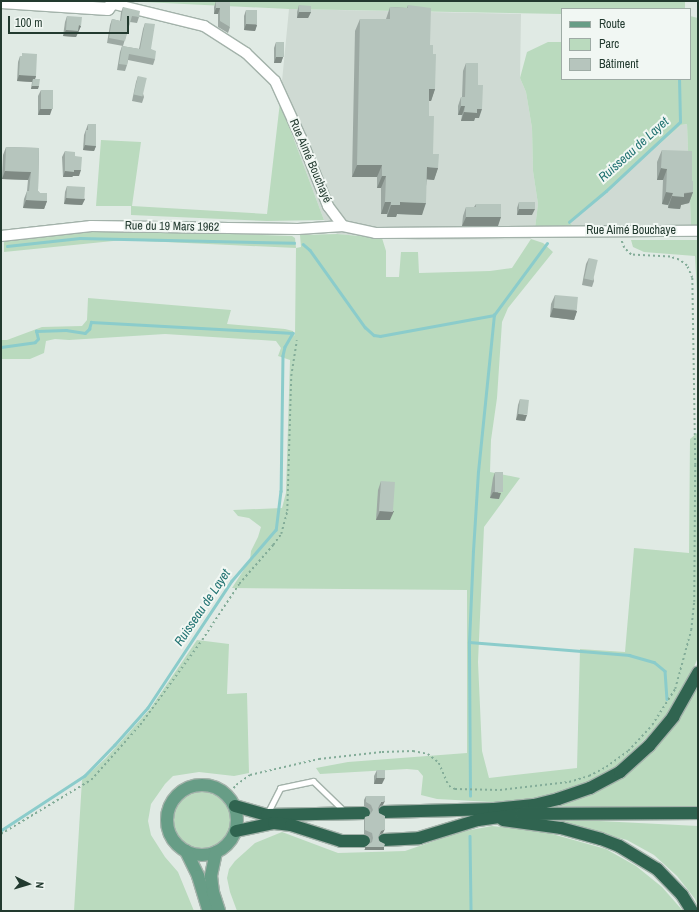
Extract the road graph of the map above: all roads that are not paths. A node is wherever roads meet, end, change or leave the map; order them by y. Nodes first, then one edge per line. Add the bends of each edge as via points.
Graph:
1 (1, 2) edge
2 (114, 2) edge
3 (343, 226) junction
4 (698, 231) edge
5 (1, 236) edge
6 (698, 674) edge
7 (235, 806) junction
8 (384, 812) dead end
9 (364, 813) dead end
10 (698, 813) edge
11 (347, 814) junction
12 (492, 814) junction
13 (267, 815) junction
14 (236, 831) junction
15 (384, 840) dead end
16 (364, 841) dead end
17 (186, 851) junction
18 (216, 852) junction
19 (209, 911) edge
20 (219, 911) edge
21 (692, 911) edge

1 - 2 street via 108,9
2 - 3 street, Rue Aimé Bouchayé via 204,26 256,62 275,81 328,206
3 - 4 street, Rue Aimé Bouchaye via 375,233
3 - 5 street, Rue du 19 Mars 1962 via 298,229 90,226
6 - 12 highway via 673,717 649,746 620,772 590,788 558,799
7 - 13 highway
7 - 14 main road via 238,819
7 - 17 main road via 227,796 211,785 196,784 180,792 168,808 168,828 174,841
8 - 12 highway
9 - 11 highway
10 - 12 highway
11 - 13 highway
11 - 13 lane via 313,781 280,788
12 - 15 highway via 420,838
12 - 21 highway via 561,828 619,846 656,869 682,895
14 - 16 highway via 274,823 291,825 341,841
14 - 18 main road via 227,845
17 - 18 main road via 207,855
17 - 19 main road via 198,876
18 - 20 main road via 211,876

